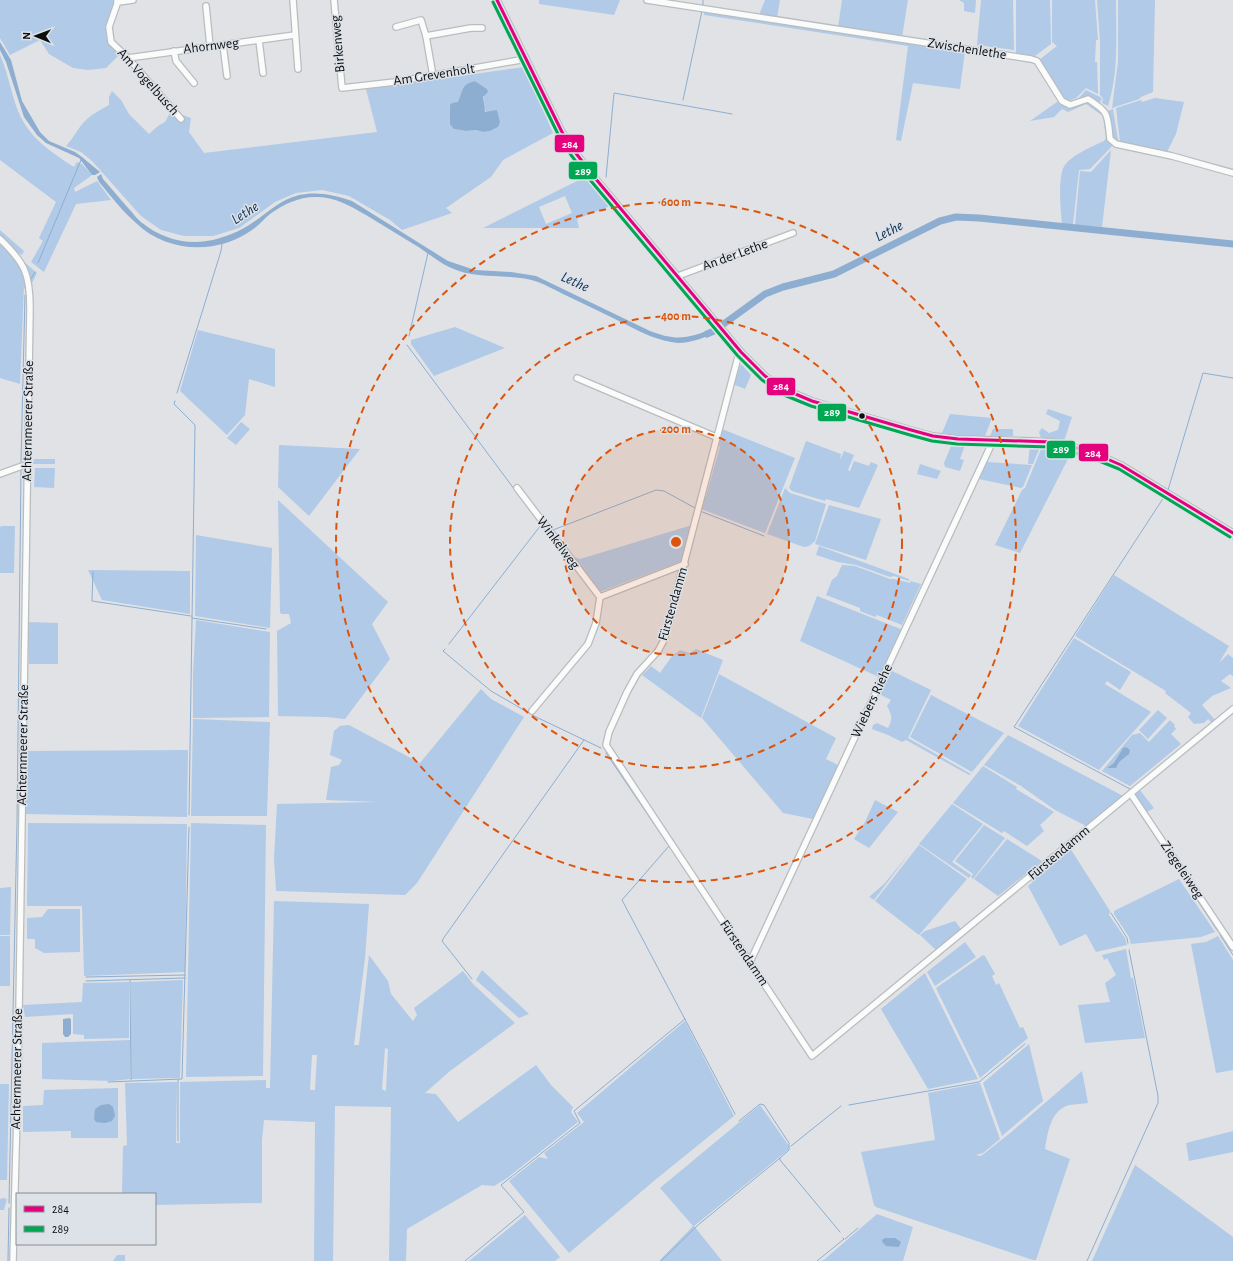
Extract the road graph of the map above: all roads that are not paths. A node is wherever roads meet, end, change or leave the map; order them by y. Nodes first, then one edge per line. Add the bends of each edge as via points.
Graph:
1 (133, 0) edge
2 (293, 0) edge
3 (334, 0) edge
4 (497, 0) edge
5 (647, 0) edge
6 (117, 1) edge
7 (206, 6) dead end
8 (396, 27) dead end
9 (482, 28) dead end
10 (295, 35) junction
11 (426, 36) junction
12 (258, 40) junction
13 (223, 45) junction
14 (210, 46) junction
15 (174, 51) junction
16 (128, 58) junction
17 (526, 59) junction
18 (298, 69) dead end
19 (263, 73) dead end
20 (227, 76) dead end
21 (433, 76) junction
22 (194, 83) dead end
23 (342, 88) joint
24 (181, 119) dead end
25 (1233, 173) edge
26 (792, 233) dead end
27 (0, 239) edge
28 (678, 276) junction
29 (741, 352) junction
30 (577, 378) dead end
31 (716, 436) junction
32 (993, 440) junction
33 (28, 466) junction
34 (0, 474) edge
35 (517, 488) dead end
36 (1233, 534) edge
37 (685, 564) junction
38 (600, 597) junction
39 (1233, 709) edge
40 (532, 712) dead end
41 (1131, 794) junction
42 (1233, 947) edge
43 (750, 962) junction
44 (13, 1261) edge

1 - 6 street
2 - 10 street
3 - 23 street, Birkenweg
4 - 17 street
5 - 25 street, Zwischenlethe via 1031,59 1037,62 1062,101 1070,105 1088,99 1103,108 1107,116 1110,139 1116,144
6 - 16 street, Am Vogelbusch via 109,27 111,42
7 - 14 street
8 - 11 street via 421,20
9 - 11 street
10 - 12 street, Ahornweg
10 - 18 street
11 - 21 street
12 - 13 street, Ahornweg
12 - 19 street
13 - 14 street, Ahornweg
13 - 20 street
14 - 15 street, Ahornweg
15 - 16 street, Ahornweg
15 - 22 street via 176,61
16 - 24 street, Am Vogelbusch
17 - 21 street, Am Grevenholt
17 - 28 street via 562,132 575,152
21 - 23 street, Am Grevenholt
26 - 28 street, An der Lethe
27 - 33 street, Achternmeerer Straße via 17,257 30,288
28 - 29 street
29 - 31 street, Fürstendamm
29 - 32 street via 757,369 786,390 812,401 933,436
30 - 31 street
31 - 37 street, Fürstendamm
32 - 36 street via 1052,442 1088,451 1121,466
32 - 43 street, Wiebers Riehe
33 - 34 street
33 - 44 street, Achternmeerer Straße
35 - 38 street, Winkelweg
37 - 38 street
37 - 43 street, Fürstendamm via 664,640 658,651 637,674 627,692 606,745
38 - 40 street via 596,623 588,644
39 - 41 street, Fürstendamm
41 - 42 street, Ziegeleiweg
41 - 43 street, Fürstendamm via 812,1056

